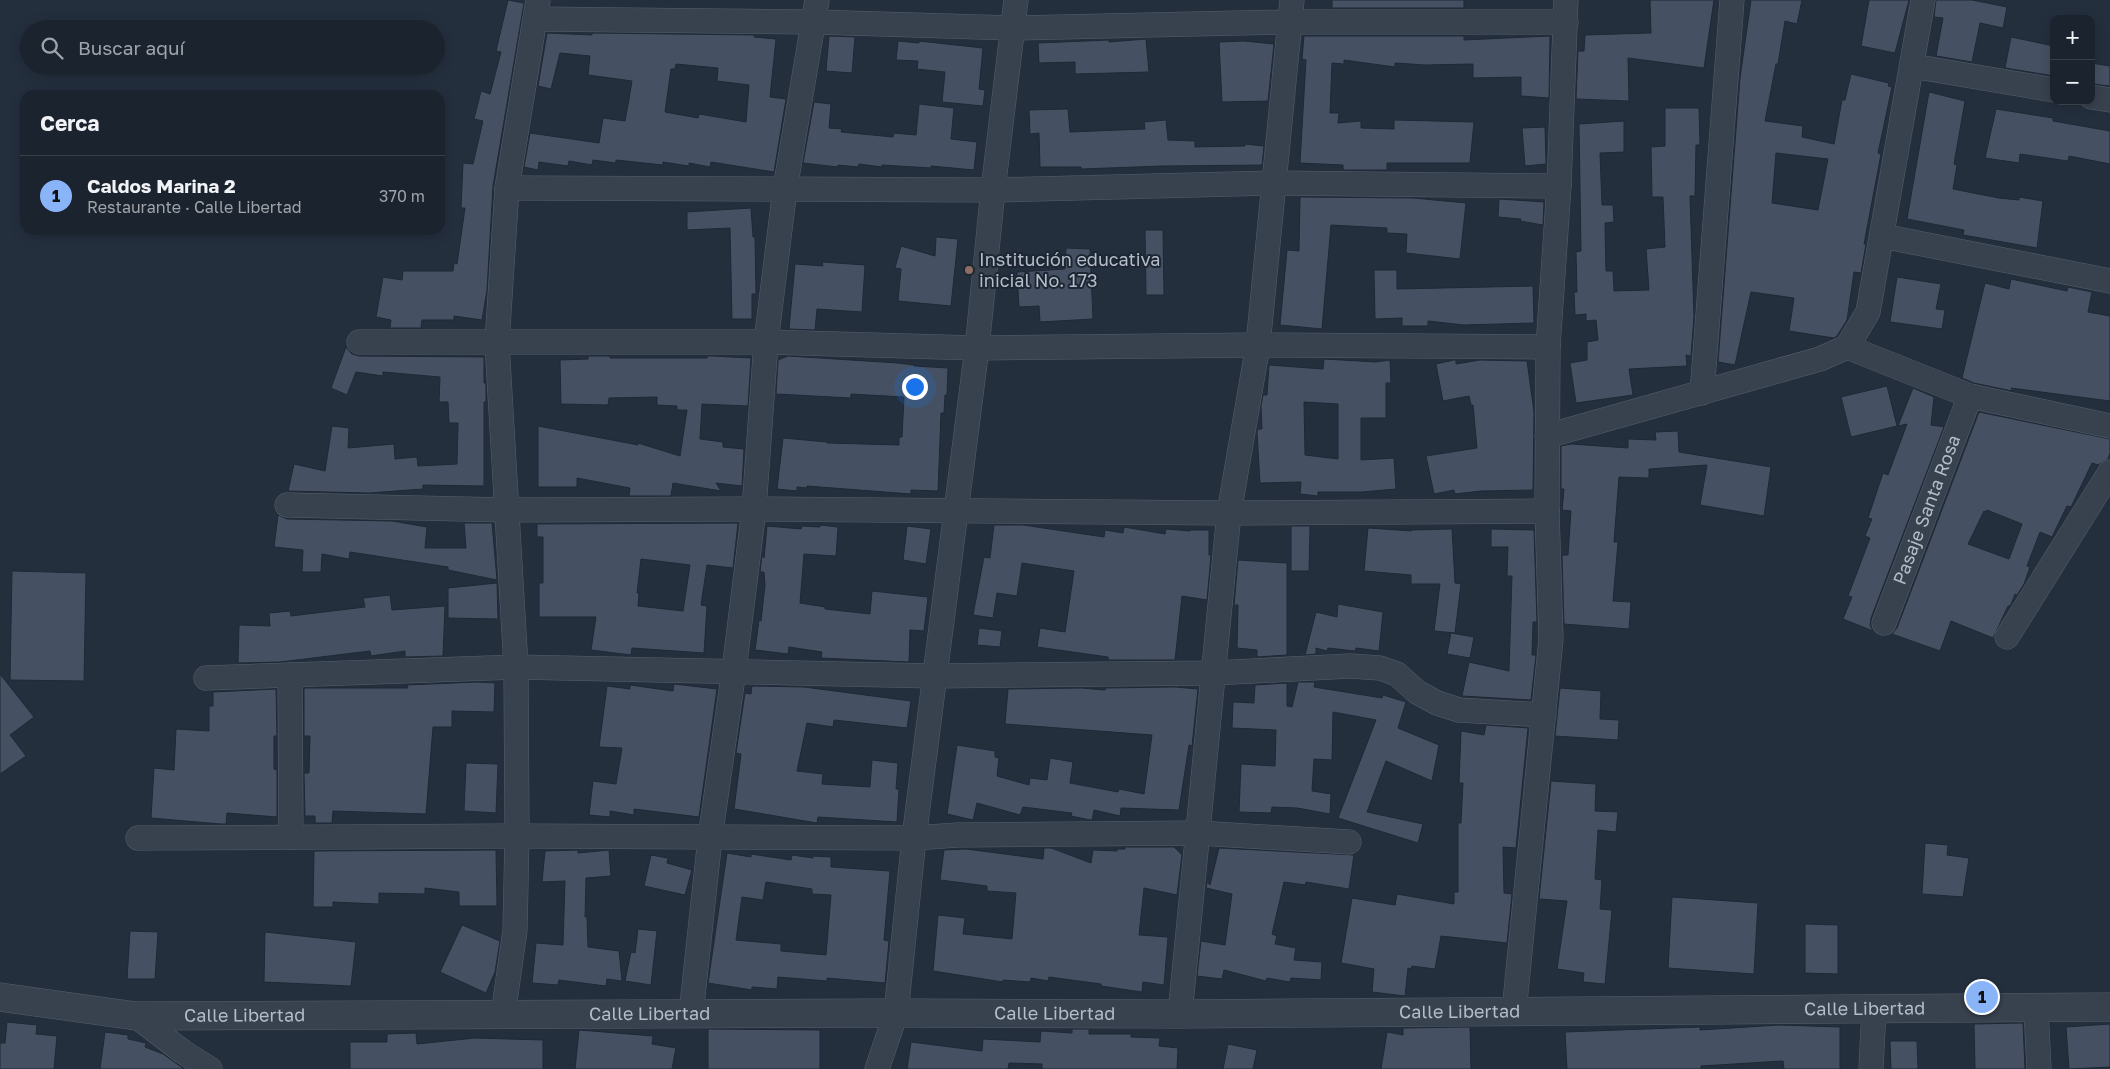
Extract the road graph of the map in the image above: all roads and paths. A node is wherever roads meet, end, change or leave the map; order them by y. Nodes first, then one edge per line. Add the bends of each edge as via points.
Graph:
1 (1016, 0) edge
2 (1732, 0) edge
3 (1923, 0) edge
4 (537, 9) edge
5 (815, 11) edge
6 (1291, 11) edge
7 (1566, 11) edge
8 (1013, 28) junction
9 (1912, 66) junction
10 (2050, 89) edge
11 (2095, 98) edge
12 (2110, 100) edge
13 (1274, 183) junction
14 (1559, 186) junction
15 (507, 188) junction
16 (785, 189) junction
17 (992, 190) junction
18 (1882, 236) junction
19 (2110, 281) edge
20 (359, 342) dead end
21 (766, 342) junction
22 (497, 343) junction
23 (1258, 345) junction
24 (1548, 347) junction
25 (1847, 347) junction
26 (977, 348) junction
27 (1702, 393) junction
28 (1970, 396) junction
29 (2110, 426) edge
30 (1547, 436) junction
31 (2110, 472) edge
32 (287, 505) dead end
33 (754, 509) junction
34 (506, 510) junction
35 (955, 511) junction
36 (1547, 511) junction
37 (1229, 514) junction
38 (1884, 623) dead end
39 (2007, 637) dead end
40 (516, 667) junction
41 (734, 670) junction
42 (1214, 672) junction
43 (290, 675) junction
44 (934, 676) junction
45 (206, 678) dead end
46 (1544, 715) junction
47 (1198, 833) junction
48 (517, 836) junction
49 (291, 837) junction
50 (138, 838) dead end
51 (710, 838) junction
52 (914, 838) junction
53 (1349, 842) dead end
54 (0, 997) edge
55 (2110, 1007) edge
56 (2036, 1008) junction
57 (1874, 1009) junction
58 (1514, 1012) junction
59 (896, 1013) junction
60 (691, 1014) junction
61 (1180, 1014) junction
62 (503, 1015) junction
63 (136, 1016) junction
64 (210, 1069) edge
65 (877, 1069) edge
66 (1871, 1069) edge
67 (2038, 1069) edge

1 - 8 street
2 - 27 street
3 - 9 street
4 - 5 street
4 - 15 street
5 - 8 street
5 - 16 street
6 - 7 street
6 - 8 street
6 - 13 street
7 - 14 street
8 - 17 street
9 - 10 street
9 - 18 street
11 - 12 street
13 - 14 street
13 - 17 street
13 - 23 street
14 - 24 street
15 - 16 street
15 - 22 street
16 - 17 street
16 - 21 street
17 - 26 street
18 - 19 street
18 - 25 street via 1868,312
20 - 22 street
21 - 22 street
21 - 26 street
21 - 33 street
22 - 34 street
23 - 24 street
23 - 26 street
23 - 37 street
24 - 30 street
25 - 27 street via 1820,360
25 - 28 street
26 - 35 street
27 - 30 street
28 - 29 street
28 - 38 street, Pasaje Santa Rosa
30 - 36 street
31 - 39 street
32 - 34 street
33 - 34 street
33 - 35 street
33 - 41 street
34 - 40 street
35 - 37 street
35 - 44 street
36 - 37 street
36 - 46 street via 1551,639
37 - 42 street
40 - 41 street
40 - 43 street
40 - 48 street
41 - 44 street
41 - 51 street
42 - 44 street
42 - 46 street via 1350,666 1380,668 1397,674 1431,700 1459,710
42 - 47 street
43 - 45 street
43 - 49 street
44 - 52 street
46 - 58 street
47 - 52 street
47 - 53 street
47 - 61 street
48 - 49 street
48 - 51 street
48 - 62 street via 515,930
49 - 50 street
51 - 52 street
51 - 60 street
52 - 59 street
54 - 63 street, Calle Libertad
55 - 56 street, Calle Libertad
56 - 57 street, Calle Libertad
56 - 67 street
57 - 58 street, Calle Libertad
57 - 66 street
58 - 61 street, Calle Libertad
59 - 60 street, Calle Libertad
59 - 61 street, Calle Libertad
59 - 65 street
60 - 62 street, Calle Libertad
62 - 63 street, Calle Libertad
63 - 64 street

